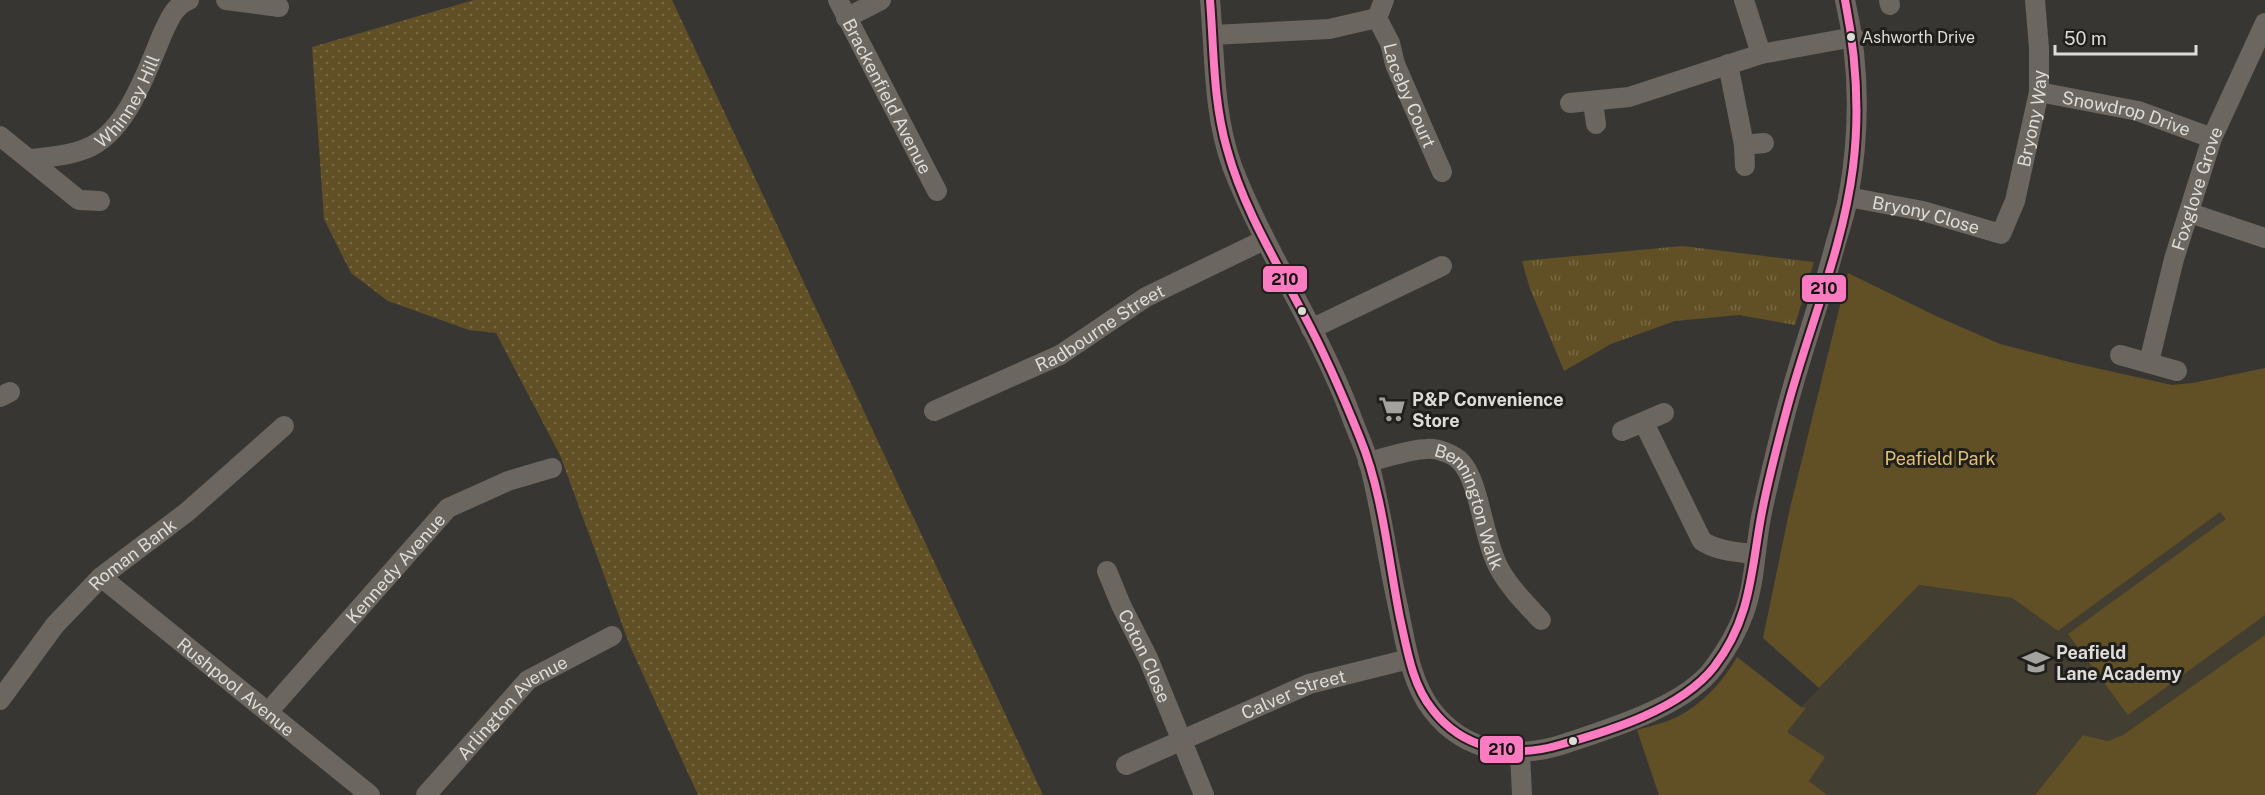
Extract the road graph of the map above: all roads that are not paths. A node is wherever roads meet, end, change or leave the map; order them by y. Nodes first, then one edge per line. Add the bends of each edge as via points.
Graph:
1 (189, 0) edge
2 (226, 0) edge
3 (881, 0) edge
4 (1210, 0) edge
5 (1744, 0) edge
6 (1845, 0) edge
7 (2035, 0) edge
8 (279, 7) dead end
9 (842, 9) edge
10 (1381, 9) edge
11 (2265, 22) edge
12 (1213, 35) junction
13 (1854, 38) junction
14 (1761, 54) junction
15 (1728, 64) junction
16 (2039, 92) junction
17 (1593, 102) junction
18 (1570, 103) dead end
19 (1596, 124) dead end
20 (0, 136) edge
21 (2212, 138) junction
22 (30, 159) junction
23 (1745, 166) dead end
24 (1442, 172) dead end
25 (937, 191) dead end
26 (1848, 197) junction
27 (100, 201) dead end
28 (2190, 213) junction
29 (2001, 234) joint
30 (2265, 238) edge
31 (1264, 240) junction
32 (1442, 267) dead end
33 (1311, 329) junction
34 (2120, 355) dead end
35 (2149, 362) junction
36 (2177, 371) dead end
37 (934, 411) dead end
38 (1664, 413) dead end
39 (1644, 423) junction
40 (284, 426) dead end
41 (1622, 431) dead end
42 (1368, 462) junction
43 (552, 468) dead end
44 (1754, 554) junction
45 (1107, 571) dead end
46 (101, 577) junction
47 (1541, 620) dead end
48 (612, 636) dead end
49 (1409, 659) junction
50 (0, 700) edge
51 (268, 712) junction
52 (1181, 741) junction
53 (1520, 753) junction
54 (1126, 765) dead end
55 (370, 795) edge
56 (426, 795) edge
57 (1204, 795) edge
58 (1522, 795) edge

1 - 22 street, Whinney Hill via 179,4 169,20 141,86 116,127 84,150
2 - 8 street
3 - 9 street
4 - 12 street
5 - 14 street
6 - 13 street
7 - 16 street, Bryony Way
9 - 25 street, Brackenfield Avenue
10 - 12 street via 1329,29
10 - 24 street, Laceby Court via 1395,64
11 - 21 street, Foxglove Grove
12 - 31 street via 1219,116 1231,163
13 - 14 street
13 - 26 street via 1857,114
14 - 15 street
15 - 17 street via 1629,97
15 - 23 street via 1754,144
16 - 21 street, Snowdrop Drive via 2138,111
16 - 29 street, Bryony Way via 2015,201
17 - 18 street
17 - 19 street
20 - 22 street
21 - 28 street, Foxglove Grove
22 - 27 street via 79,200
26 - 29 street, Bryony Close via 1923,211
26 - 44 street via 1786,409
28 - 30 street
28 - 35 street, Foxglove Grove via 2174,259
31 - 33 street
31 - 37 street, Radbourne Street via 1146,297 1060,355
32 - 33 street
33 - 42 street via 1347,405
34 - 35 street
35 - 36 street
38 - 39 street
39 - 41 street
39 - 44 street via 1702,541 1719,550
40 - 46 street, Roman Bank via 187,512
42 - 47 street, Bennington Walk via 1427,448 1461,461 1472,480 1499,569
42 - 49 street
43 - 51 street, Kennedy Avenue via 508,481 448,508
44 - 53 street via 1743,615 1713,669 1691,691 1671,704 1590,735 1546,750
45 - 52 street, Coton Close via 1149,658
46 - 50 street, Roman Bank via 56,625
46 - 51 street, Rushpool Avenue
48 - 56 street, Arlington Avenue via 528,680
49 - 52 street, Calver Street via 1308,684
49 - 53 street via 1431,709 1449,729 1495,752
51 - 55 street, Rushpool Avenue
52 - 54 street, Calver Street
52 - 57 street, Coton Close
53 - 58 street

